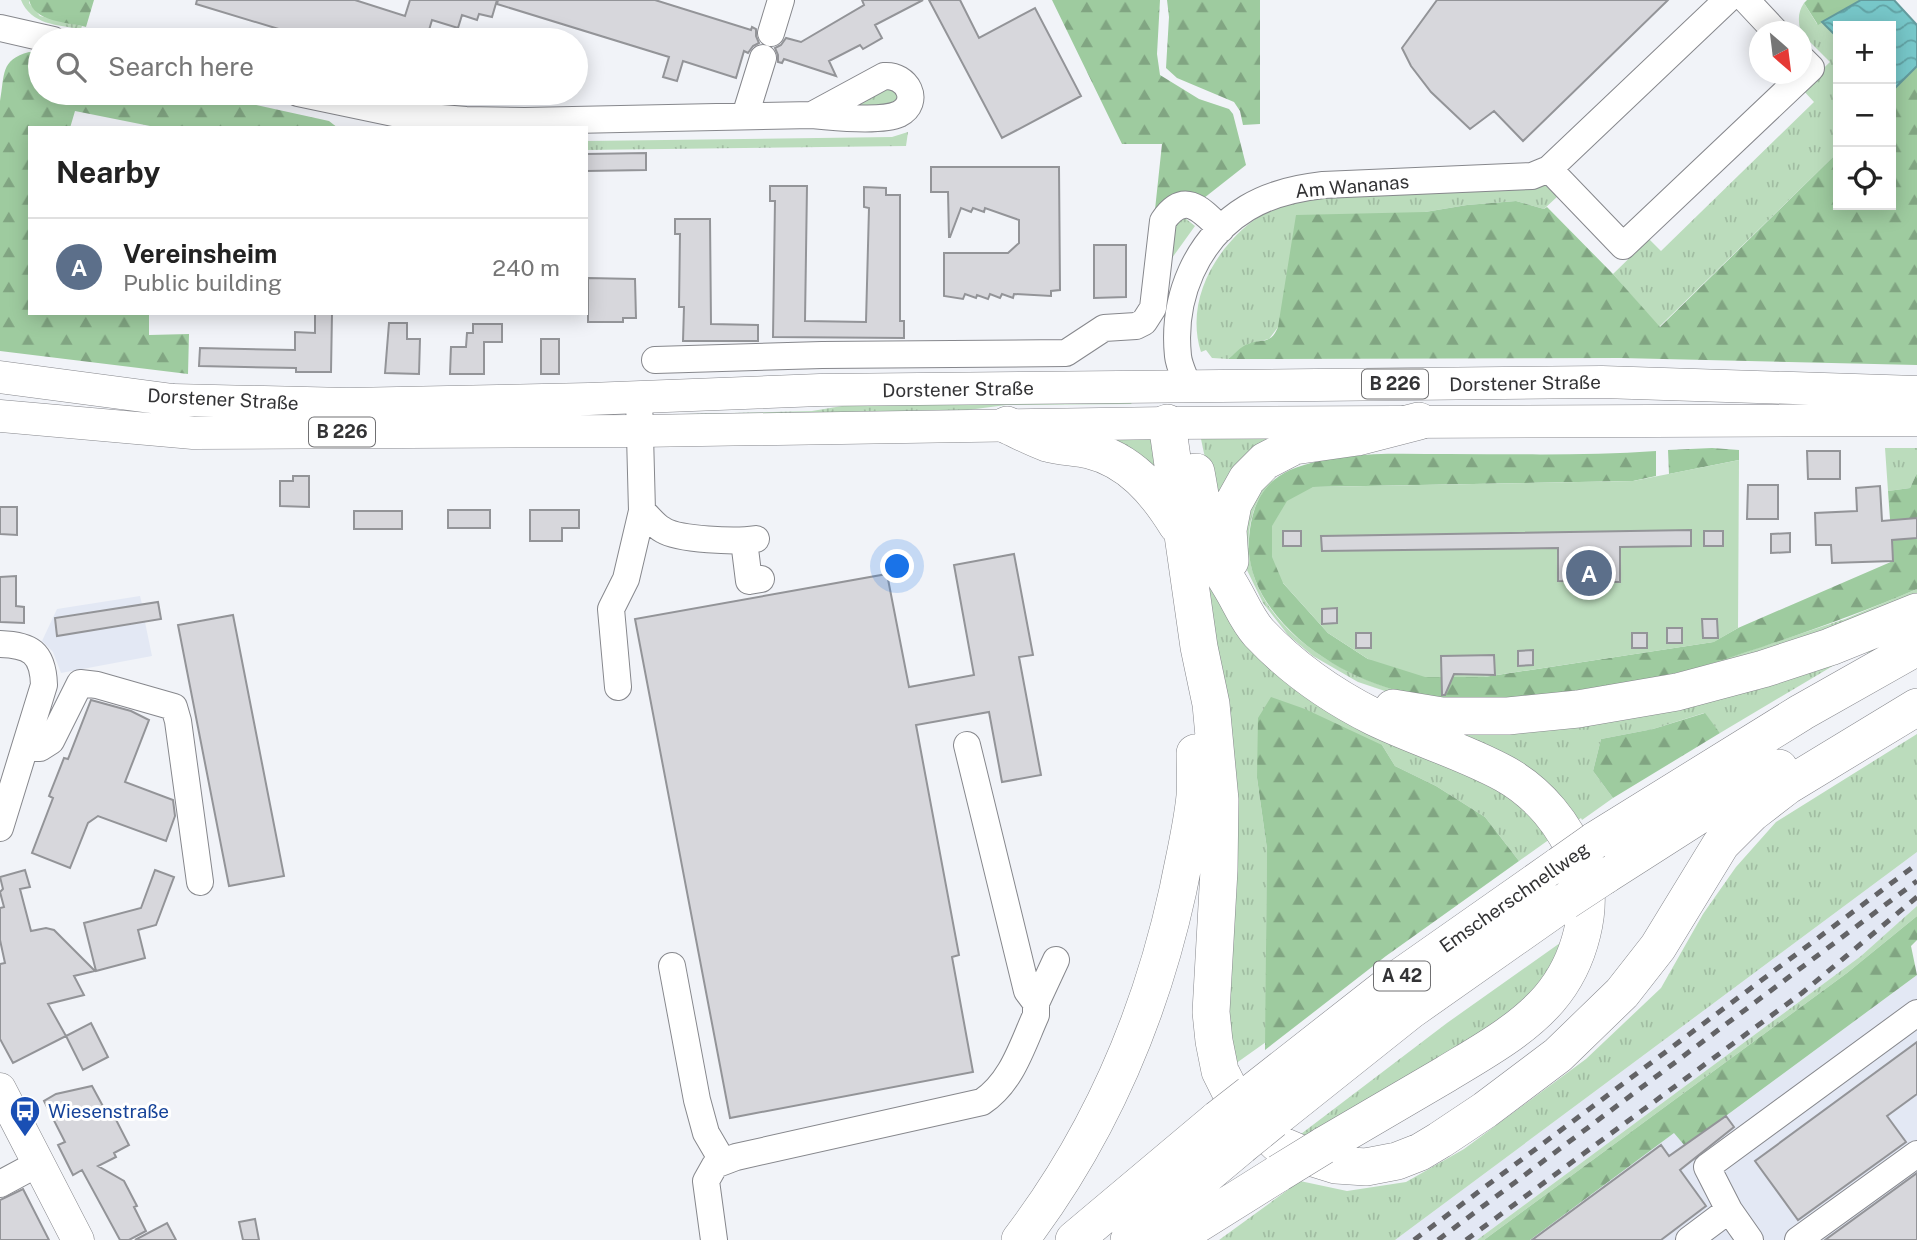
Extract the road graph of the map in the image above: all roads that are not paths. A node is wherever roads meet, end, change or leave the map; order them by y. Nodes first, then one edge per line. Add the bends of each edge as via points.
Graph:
1 (781, 0) edge
2 (1727, 0) edge
3 (1746, 0) edge
4 (1766, 21) edge
5 (0, 28) edge
6 (28, 34) edge
7 (1794, 84) edge
8 (356, 105) edge
9 (813, 114) dead end
10 (745, 116) junction
11 (1549, 169) junction
12 (1221, 229) junction
13 (655, 360) dead end
14 (0, 377) edge
15 (1178, 377) junction
16 (1917, 392) edge
17 (639, 397) junction
18 (0, 415) edge
19 (1917, 420) edge
20 (1419, 421) junction
21 (1178, 423) junction
22 (1007, 425) junction
23 (640, 431) junction
24 (642, 511) junction
25 (1182, 534) junction
26 (761, 579) dead end
27 (1235, 593) junction
28 (1917, 612) edge
29 (0, 644) edge
30 (1199, 647) junction
31 (1917, 647) edge
32 (1318, 684) junction
33 (618, 687) dead end
34 (1917, 689) edge
35 (1917, 707) edge
36 (967, 746) dead end
37 (26, 748) junction
38 (0, 828) edge
39 (200, 882) dead end
40 (1056, 960) dead end
41 (672, 966) dead end
42 (1036, 1003) junction
43 (1917, 1013) edge
44 (0, 1089) edge
45 (1262, 1107) junction
46 (1229, 1133) junction
47 (1917, 1154) edge
48 (723, 1162) junction
49 (38, 1163) junction
50 (0, 1184) edge
51 (1729, 1210) junction
52 (78, 1240) edge
53 (714, 1240) edge
54 (1020, 1240) edge
55 (1074, 1240) edge
56 (1129, 1240) edge
57 (1172, 1240) edge
58 (1689, 1240) edge
59 (1750, 1240) edge
60 (1798, 1240) edge

1 - 10 street
2 - 11 street
3 - 4 street
5 - 6 street
7 - 11 street via 1623,246
8 - 10 street via 466,120
9 - 10 street
11 - 12 street, Am Wananas via 1532,176 1292,189 1246,209
12 - 13 street via 1194,205 1171,210 1163,221 1150,316 1136,326 1104,328 1066,353
12 - 15 street, Am Wananas via 1204,247 1187,281 1181,304
14 - 17 main road, Dorstener Straße / B 226 via 173,400 373,404
15 - 16 main road, Dorstener Straße / B 226 via 1602,382
15 - 17 main road, Dorstener Straße / B 226
15 - 21 main road
17 - 23 street
18 - 23 main road, Dorstener Straße / B 226 via 193,433
19 - 20 main road, Dorstener Straße / B 226
20 - 21 main road, Dorstener Straße / B 226
20 - 27 highway via 1294,446 1256,469 1238,491 1228,517
21 - 22 main road, Dorstener Straße / B 226
21 - 25 highway
21 - 27 highway via 1192,454 1212,548
22 - 23 main road, Dorstener Straße / B 226
22 - 25 highway via 1049,443 1118,461 1154,492
23 - 24 street
24 - 26 street via 664,531 695,538 750,540 749,581
24 - 33 street via 626,579 611,609
25 - 30 highway
27 - 32 highway via 1257,630
28 - 32 highway via 1763,669 1677,692 1578,709 1442,716 1367,701
29 - 37 street via 30,649 44,671
30 - 35 highway via 1212,704 1220,800 1211,1012 1220,1071 1243,1111 1278,1144 1336,1165 1366,1167 1420,1152 1558,1055 1622,993 1658,947 1721,844 1752,813 1787,786
30 - 54 highway via 1195,796 1159,967 1105,1106
31 - 45 highway, Emscherschnellweg / A 42, bridge via 1801,712 1594,841 1390,985
32 - 57 highway, bridge via 1374,717 1507,775 1553,814 1584,872 1584,920 1578,948 1564,978 1531,1017
34 - 45 highway, A 42, bridge via 1715,805
36 - 42 street via 1027,991
37 - 38 street
37 - 39 street via 40,748 51,741 80,683 174,707
40 - 42 street
41 - 48 street via 697,1100 706,1133
42 - 48 street via 1036,1014 1006,1081 982,1102
43 - 51 street via 1707,1167
44 - 49 main road
45 - 46 highway, A 42, bridge
46 - 55 highway, A 42
46 - 56 highway, A 42
47 - 60 street
48 - 53 street via 715,1165 706,1181
49 - 50 street
49 - 52 main road
51 - 58 street
51 - 59 street

